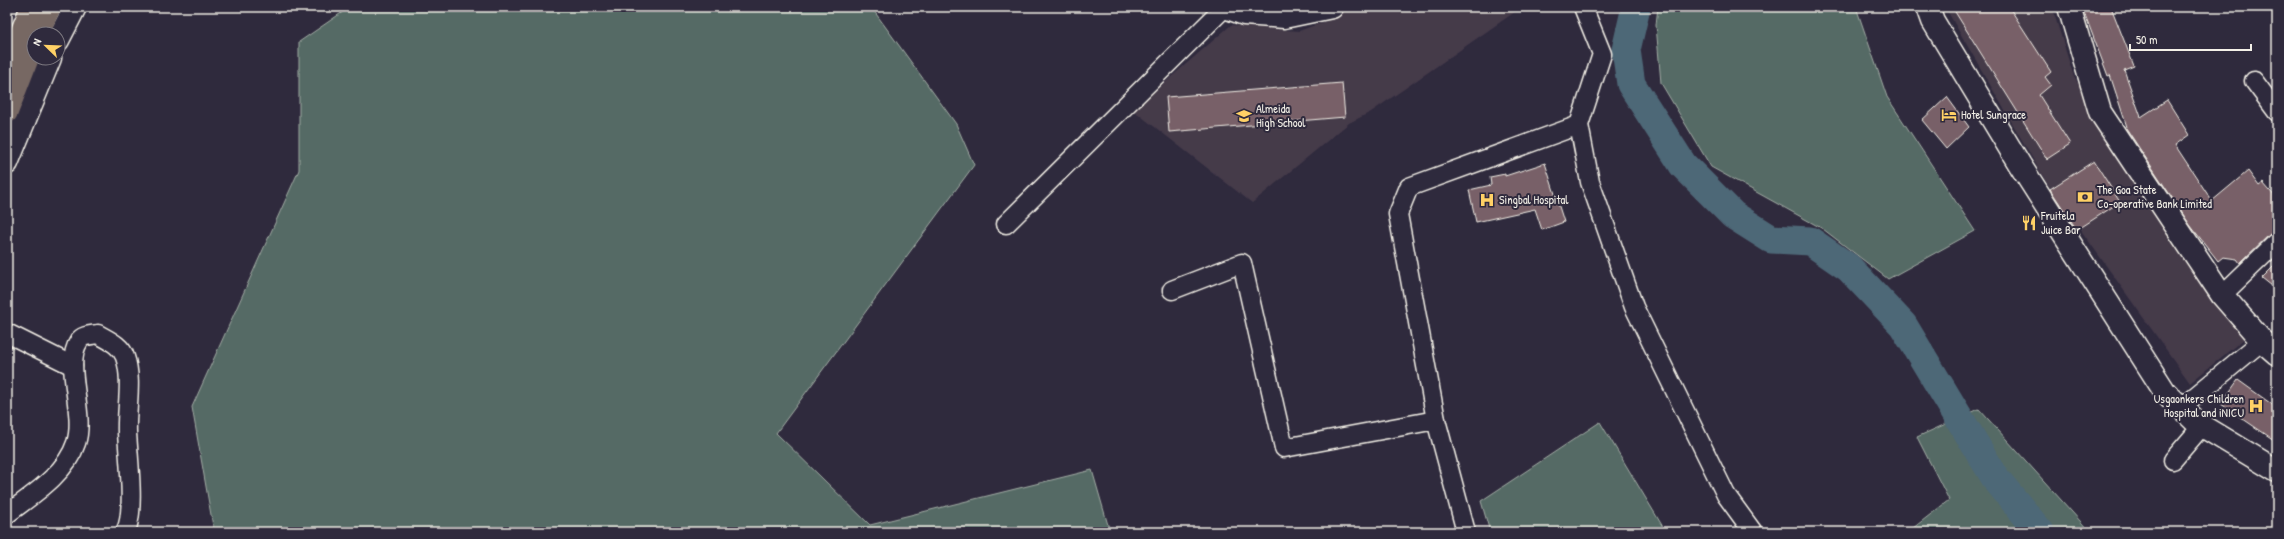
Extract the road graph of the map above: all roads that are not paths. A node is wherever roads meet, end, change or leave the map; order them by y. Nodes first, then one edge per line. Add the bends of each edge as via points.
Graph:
1 (32, 7) edge
2 (50, 7) edge
3 (75, 7) edge
4 (1225, 7) edge
5 (1332, 7) edge
6 (1582, 7) edge
7 (1928, 7) edge
8 (2069, 7) edge
9 (41, 26) edge
10 (65, 26) edge
11 (26, 63) edge
12 (47, 66) edge
13 (7, 67) edge
14 (2254, 81) dead end
15 (7, 112) edge
16 (2277, 112) edge
17 (1579, 126) junction
18 (7, 163) edge
19 (1006, 224) dead end
20 (2277, 242) edge
21 (1172, 290) dead end
22 (2222, 295) junction
23 (7, 333) edge
24 (2270, 347) edge
25 (73, 366) junction
26 (2181, 408) junction
27 (1436, 420) junction
28 (2202, 426) junction
29 (2173, 460) dead end
30 (2277, 471) edge
31 (7, 514) edge
32 (125, 532) edge
33 (1466, 532) edge
34 (1753, 532) edge

1 - 13 highway
2 - 9 highway
3 - 10 main road
4 - 5 main road via 1244,14 1284,17
4 - 19 street
6 - 17 street via 1602,54
7 - 26 main road via 1933,21 2024,171 2165,392
8 - 22 main road via 2100,112
11 - 15 highway
12 - 18 main road
14 - 16 street
17 - 27 street via 1409,187 1398,214
17 - 34 street via 1590,182 1634,307 1726,495
20 - 22 street
21 - 27 street via 1242,263 1284,448
22 - 24 main road
23 - 25 street
24 - 26 street
25 - 31 street via 77,393 77,442 69,459 50,479
25 - 32 street via 79,340 86,336 98,334 119,347 125,356 128,371 127,432 130,470 129,513
26 - 28 main road
27 - 33 street
28 - 29 street
28 - 30 main road

